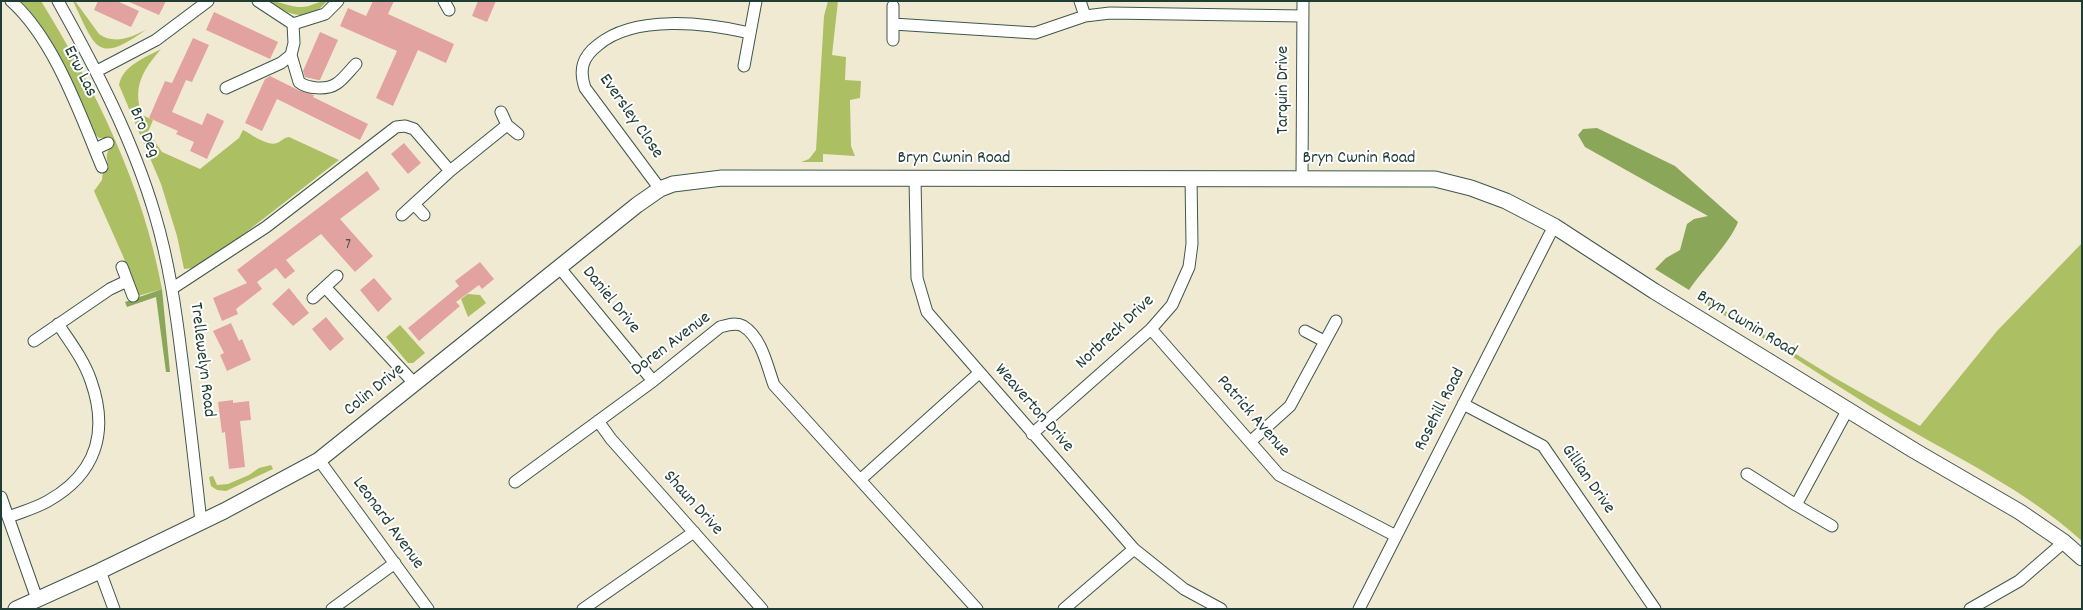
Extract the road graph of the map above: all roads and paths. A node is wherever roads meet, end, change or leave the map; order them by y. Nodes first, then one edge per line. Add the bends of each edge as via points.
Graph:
1 (11, 1) edge
2 (58, 1) edge
3 (208, 1) edge
4 (258, 1) edge
5 (338, 1) edge
6 (756, 1) edge
7 (1080, 1) edge
8 (1303, 1) edge
9 (893, 6) dead end
10 (1085, 16) junction
11 (1303, 16) junction
12 (293, 24) junction
13 (893, 24) junction
14 (750, 33) junction
15 (893, 40) dead end
16 (291, 55) junction
17 (356, 64) dead end
18 (744, 66) dead end
19 (97, 71) junction
20 (226, 88) dead end
21 (501, 112) dead end
22 (507, 125) junction
23 (518, 134) dead end
24 (108, 143) dead end
25 (95, 149) junction
26 (102, 167) dead end
27 (450, 171) junction
28 (1191, 178) junction
29 (1302, 178) junction
30 (914, 179) junction
31 (660, 189) junction
32 (414, 204) junction
33 (402, 215) dead end
34 (424, 215) dead end
35 (1554, 226) junction
36 (559, 267) junction
37 (122, 268) dead end
38 (337, 276) dead end
39 (127, 281) junction
40 (325, 287) junction
41 (173, 288) junction
42 (133, 296) dead end
43 (313, 298) dead end
44 (1336, 321) dead end
45 (58, 324) junction
46 (1151, 329) junction
47 (1305, 331) dead end
48 (34, 341) dead end
49 (1324, 341) junction
50 (979, 373) junction
51 (653, 381) junction
52 (414, 383) junction
53 (1463, 404) junction
54 (1848, 409) junction
55 (598, 421) junction
56 (1032, 434) junction
57 (1250, 442) junction
58 (318, 460) junction
59 (1747, 474) dead end
60 (860, 480) junction
61 (515, 482) dead end
62 (1, 497) edge
63 (1796, 505) junction
64 (9, 517) junction
65 (201, 522) junction
66 (1832, 526) dead end
67 (694, 532) junction
68 (1396, 536) junction
69 (2064, 542) junction
70 (1134, 549) junction
71 (2082, 558) edge
72 (395, 564) junction
73 (100, 571) junction
74 (37, 599) junction
75 (975, 608) edge
76 (16, 609) edge
77 (114, 609) edge
78 (332, 609) edge
79 (428, 609) edge
80 (583, 609) edge
81 (762, 609) edge
82 (1064, 609) edge
83 (1221, 609) edge
84 (1359, 609) edge
85 (1654, 609) edge
86 (1970, 609) edge

1 - 25 street, Erw Las via 38,33 57,65
2 - 19 street, Bro Deg
3 - 19 street via 156,40
4 - 12 street
5 - 12 street via 326,14
6 - 14 street
7 - 10 street
8 - 11 street, Tarquin Drive
9 - 13 street
10 - 11 street via 1110,13
10 - 13 street via 1035,32
11 - 29 street, Tarquin Drive
12 - 16 street
13 - 15 street
14 - 18 street
14 - 31 street, Eversley Close via 688,24 641,27 601,42 585,58 581,67 585,88
16 - 17 street via 298,82 311,88 336,85
16 - 20 street via 281,63
19 - 41 street, Bro Deg via 142,173
21 - 22 street
22 - 23 street
22 - 27 street
24 - 25 street
25 - 26 street, Erw Las
27 - 32 street
27 - 41 street, Trellewelyn Road via 414,129 396,127 266,227
28 - 29 street, Bryn Cwnin Road
28 - 30 street, Bryn Cwnin Road
28 - 46 street, Norbreck Drive via 1189,267 1172,305
29 - 35 street, Bryn Cwnin Road via 1435,179 1506,201
30 - 31 street, Bryn Cwnin Road via 722,178 690,181
30 - 50 street, Weaverton Drive via 916,278 927,312
31 - 36 street, Bryn Cwnin Road
32 - 33 street
32 - 34 street
35 - 53 street, Rosehill Road
35 - 54 street, Bryn Cwnin Road
36 - 51 street, Daniel Drive
36 - 52 street, Colin Drive
37 - 39 street
38 - 40 street
39 - 42 street
39 - 45 street
40 - 43 street
40 - 52 street
41 - 65 street, Trellewelyn Road
44 - 49 street
45 - 48 street
45 - 64 street via 90,379 99,421 97,441 91,460 80,477 47,502
46 - 56 street, Norbreck Drive
46 - 57 street, Patrick Avenue
47 - 49 street
49 - 57 street via 1290,406
50 - 56 street, Weaverton Drive
50 - 60 street
51 - 55 street, Doren Avenue
51 - 60 street, Doren Avenue via 720,328 731,324 742,326 758,341 774,385
52 - 58 street, Colin Drive
53 - 68 street, Rosehill Road
53 - 85 street, Gillian Drive via 1543,446
54 - 63 street
54 - 69 street, Bryn Cwnin Road
55 - 61 street, Doren Avenue
55 - 67 street, Shaun Drive via 610,439
56 - 70 street, Weaverton Drive
57 - 68 street, Patrick Avenue via 1279,475
58 - 65 street, Colin Drive
58 - 72 street, Leonard Avenue
59 - 63 street
60 - 75 street, Doren Avenue
62 - 64 street
63 - 66 street
64 - 74 street
65 - 73 street
67 - 80 street
67 - 81 street, Shaun Drive
68 - 84 street, Rosehill Road
69 - 71 street, Bryn Cwnin Road
69 - 86 street via 2019,582
70 - 82 street
70 - 83 street, Weaverton Drive via 1184,589
72 - 78 street
72 - 79 street, Leonard Avenue
73 - 74 street
73 - 77 street
74 - 76 street

